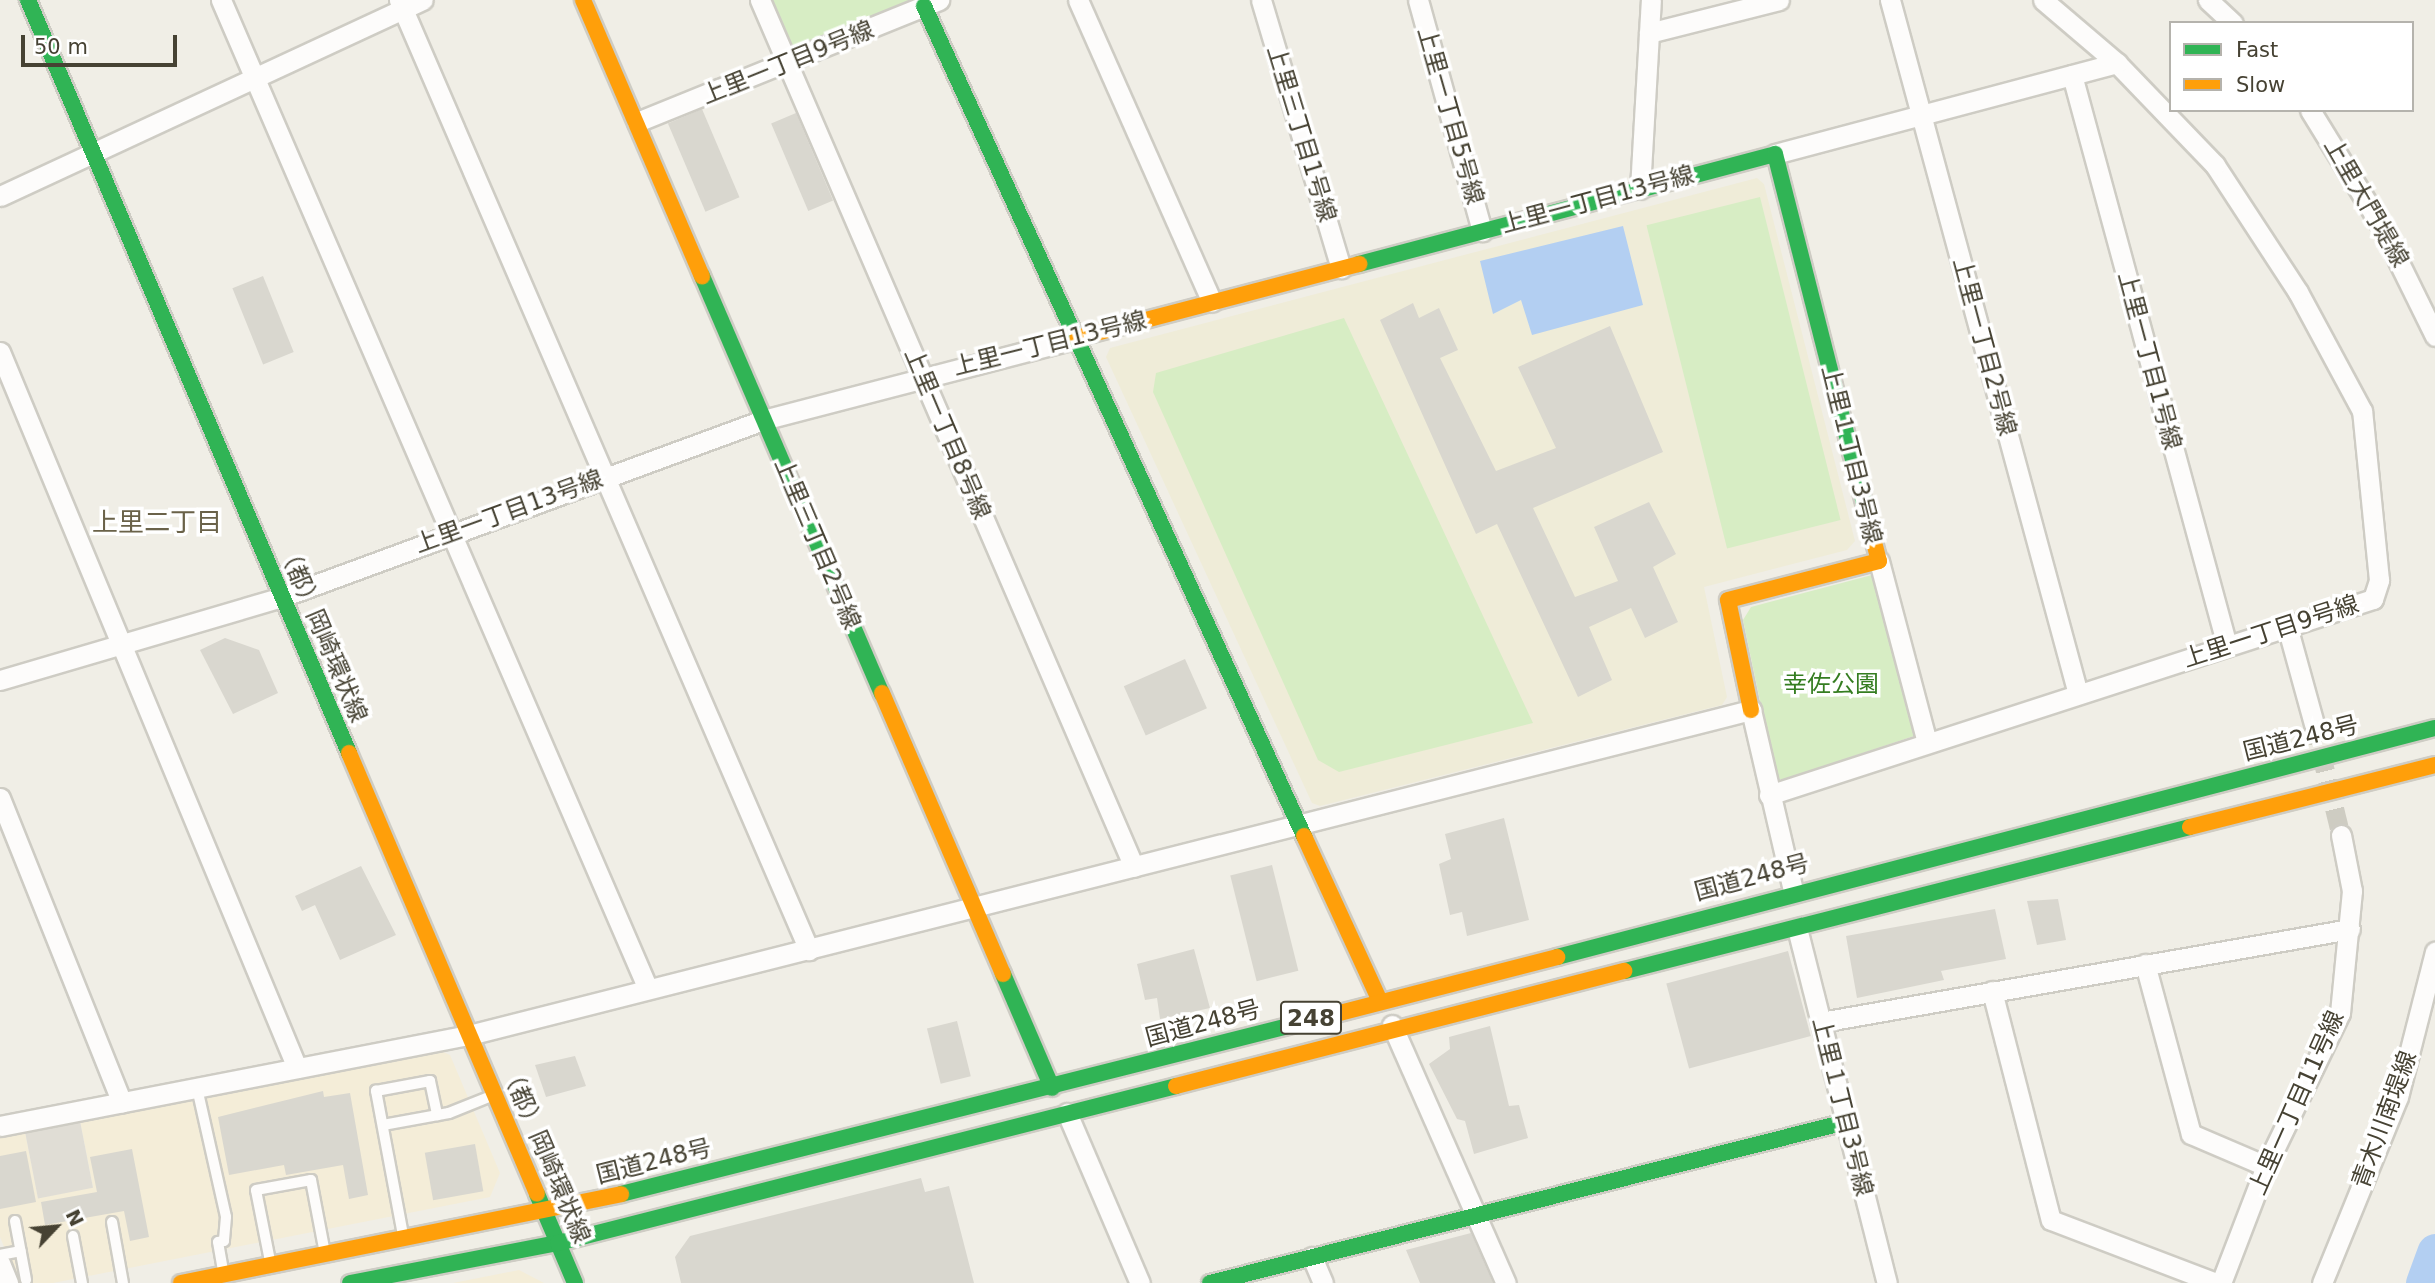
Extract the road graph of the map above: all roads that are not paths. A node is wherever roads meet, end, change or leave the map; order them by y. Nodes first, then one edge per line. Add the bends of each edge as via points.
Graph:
1 (27, 0) edge
2 (221, 0) edge
3 (423, 0) edge
4 (583, 0) edge
5 (760, 0) edge
6 (1078, 0) edge
7 (1261, 0) edge
8 (1418, 0) edge
9 (1651, 0) edge
10 (1779, 0) edge
11 (1890, 0) edge
12 (2043, 0) edge
13 (2208, 0) edge
14 (932, 3) edge
15 (401, 5) edge
16 (2231, 21) edge
17 (1649, 33) junction
18 (2117, 62) junction
19 (788, 65) junction
20 (2072, 75) junction
21 (255, 77) junction
22 (2312, 112) edge
23 (1922, 114) junction
24 (637, 122) junction
25 (92, 153) junction
26 (1775, 154) junction
27 (1640, 190) junction
28 (0, 196) edge
29 (1482, 231) junction
30 (1341, 268) junction
31 (1212, 302) junction
32 (2435, 336) edge
33 (1077, 338) junction
34 (0, 352) edge
35 (922, 376) junction
36 (763, 420) junction
37 (605, 477) junction
38 (453, 533) junction
39 (1879, 561) junction
40 (282, 597) junction
41 (2287, 626) junction
42 (121, 644) junction
43 (2227, 646) junction
44 (0, 680) edge
45 (2078, 694) junction
46 (1751, 710) junction
47 (2314, 724) tunnel mouth
48 (2435, 728) edge
49 (1927, 743) junction
50 (2435, 765) edge
51 (1769, 795) junction
52 (0, 798) edge
53 (1301, 824) junction
54 (2341, 835) tunnel mouth
55 (1134, 867) junction
56 (1793, 891) junction
57 (973, 907) junction
58 (2350, 929) junction
59 (1798, 932) junction
60 (809, 950) junction
61 (2435, 952) edge
62 (2145, 964) junction
63 (648, 989) junction
64 (1992, 991) junction
65 (1379, 999) junction
66 (1821, 1022) junction
67 (1395, 1031) junction
68 (469, 1035) junction
69 (297, 1068) junction
70 (197, 1088) junction
71 (1052, 1088) junction
72 (495, 1095) junction
73 (122, 1103) junction
74 (1067, 1113) junction
75 (437, 1115) junction
76 (1846, 1122) junction
77 (383, 1125) junction
78 (0, 1126) edge
79 (2266, 1166) junction
80 (545, 1212) junction
81 (1476, 1213) junction
82 (15, 1221) dead end
83 (111, 1222) dead end
84 (73, 1236) dead end
85 (404, 1239) junction
86 (558, 1243) junction
87 (21, 1251) junction
88 (0, 1255) edge
89 (325, 1255) junction
90 (1312, 1257) junction
91 (0, 1263) edge
92 (271, 1265) junction
93 (224, 1275) junction
94 (17, 1282) edge
95 (82, 1283) edge
96 (123, 1283) edge
97 (181, 1283) edge
98 (350, 1283) edge
99 (575, 1283) edge
100 (1140, 1283) edge
101 (1210, 1283) edge
102 (1323, 1283) edge
103 (1506, 1283) edge
104 (1887, 1283) edge
105 (2218, 1283) edge
106 (2322, 1283) edge

1 - 25 main road, （都）岡崎環状線
2 - 21 street
3 - 15 street
4 - 24 main road, 上里三丁目2号線
5 - 19 street, 上里一丁目8号線
6 - 31 street
7 - 30 street, 上里三丁目1号線
8 - 29 street, 上里一丁目5号線
9 - 17 street
10 - 17 street
11 - 23 street, 上里一丁目2号線
12 - 18 street, 上里一丁目9号線
13 - 16 street
14 - 19 street, 上里一丁目9号線
14 - 33 main road
15 - 21 street
15 - 37 street
17 - 27 street
18 - 20 street, 上里一丁目13号線
18 - 41 street, 上里一丁目9号線 via 2215,166 2298,292 2362,411 2379,580 2373,599
19 - 24 street, 上里一丁目9号線
19 - 35 street, 上里一丁目8号線
20 - 23 street, 上里一丁目13号線
20 - 43 street, 上里一丁目1号線
21 - 25 street
21 - 38 street
22 - 32 street, 上里大門堤線 via 2379,222
23 - 26 street, 上里一丁目13号線
23 - 45 street, 上里一丁目2号線
24 - 36 main road, 上里三丁目2号線
25 - 28 street
25 - 40 main road, （都）岡崎環状線
26 - 27 main road, 上里一丁目13号線
26 - 39 main road, 上里１丁目3号線
27 - 29 main road, 上里一丁目13号線
29 - 30 main road, 上里一丁目13号線
30 - 31 main road, 上里一丁目13号線
31 - 33 main road, 上里一丁目13号線
33 - 35 street, 上里一丁目13号線
33 - 53 main road
34 - 42 street
35 - 36 street, 上里一丁目13号線
35 - 55 street, 上里一丁目8号線
36 - 37 street, 上里一丁目13号線
36 - 57 main road, 上里三丁目2号線
37 - 38 street, 上里一丁目13号線
37 - 60 street
38 - 40 street, 上里一丁目13号線
38 - 63 street
39 - 46 main road, 上里１丁目3号線 via 1728,600
39 - 49 street
40 - 42 street, 上里一丁目13号線
40 - 68 main road, （都）岡崎環状線
41 - 43 street, 上里一丁目9号線
41 - 47 street
42 - 44 street, 上里一丁目13号線
42 - 69 street
43 - 45 street, 上里一丁目9号線
45 - 49 street, 上里一丁目9号線
46 - 51 street, 上里１丁目3号線
46 - 53 street
48 - 56 main road, 国道248号 / 248
49 - 51 street, 上里一丁目9号線
50 - 59 main road, 248
51 - 56 street, 上里１丁目3号線
52 - 73 street
53 - 55 street
53 - 65 main road
54 - 58 street, 上里一丁目11号線 via 2352,891
55 - 57 street
56 - 65 main road, 国道248号 / 248
57 - 60 street
57 - 71 main road, 上里三丁目2号線
58 - 62 street
58 - 79 street, 上里一丁目11号線 via 2340,1013
59 - 66 street, 上里１丁目3号線
59 - 67 main road, 248
60 - 63 street
61 - 106 street, 青木川南堤線 via 2398,1097
62 - 64 street
62 - 79 street via 2191,1134
63 - 68 street
64 - 66 street
64 - 105 street via 2051,1220
65 - 67 street
65 - 71 main road, 国道248号 / 248
66 - 76 street, 上里１丁目3号線
67 - 74 main road, 248
67 - 81 street
68 - 69 street
68 - 72 main road, （都）岡崎環状線
69 - 70 street
70 - 73 street
70 - 93 lane via 226,1217 224,1241 218,1242
71 - 80 main road, 国道248号 / 248
72 - 75 lane
72 - 80 main road, （都）岡崎環状線
73 - 78 street
74 - 86 main road, 248
74 - 100 street
75 - 77 lane
75 - 77 lane via 430,1081 376,1091
76 - 81 main road
76 - 104 street, 上里１丁目3号線
77 - 85 lane
79 - 105 street, 上里一丁目11号線
80 - 85 main road, 国道248号 / 248
80 - 86 main road, （都）岡崎環状線
81 - 90 main road
81 - 103 street
82 - 87 lane
83 - 96 lane
84 - 95 lane
85 - 89 main road, 国道248号 / 248
86 - 98 main road, 248
86 - 99 main road, （都）岡崎環状線
87 - 88 lane
87 - 94 lane
89 - 92 main road, 国道248号 / 248
89 - 92 lane via 311,1180 256,1190
90 - 101 main road
90 - 102 street
91 - 94 street
92 - 93 main road, 国道248号 / 248
93 - 97 main road, 国道248号 / 248

